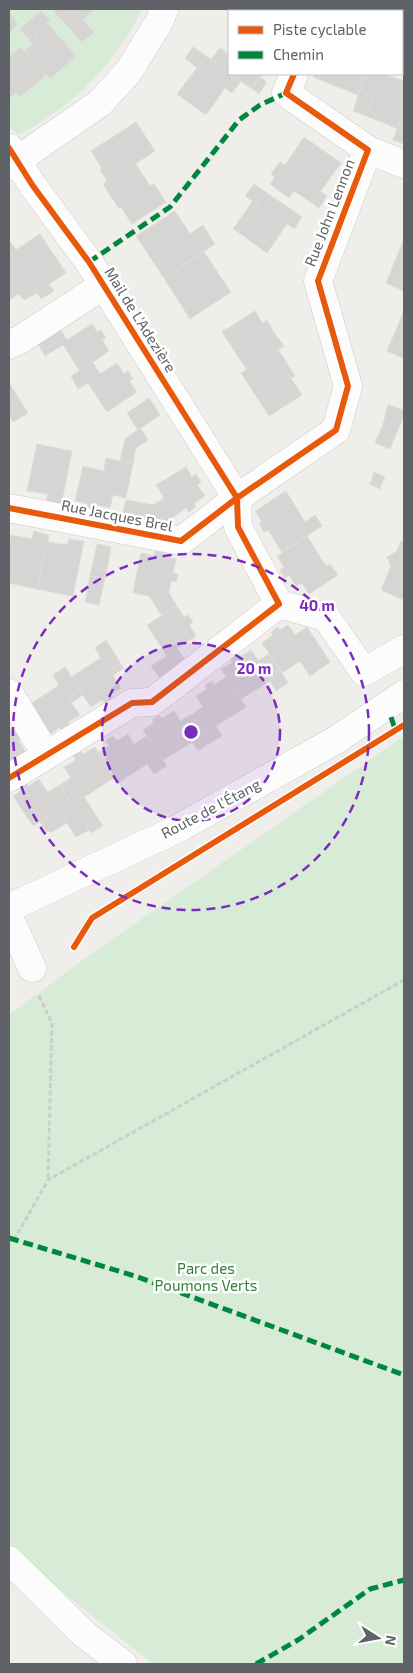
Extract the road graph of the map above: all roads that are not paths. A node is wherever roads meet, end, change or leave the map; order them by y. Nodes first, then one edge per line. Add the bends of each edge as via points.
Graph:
1 (164, 9) edge
2 (294, 75) edge
3 (368, 150) junction
4 (11, 158) edge
5 (404, 164) edge
6 (104, 285) junction
7 (9, 345) edge
8 (237, 498) junction
9 (9, 508) edge
10 (279, 604) junction
11 (404, 648) edge
12 (9, 693) edge
13 (404, 694) edge
14 (46, 754) junction
15 (9, 778) edge
16 (9, 908) edge
17 (9, 917) edge
18 (32, 968) dead end
19 (9, 1560) edge
20 (123, 1664) edge

1 - 4 street via 129,71 100,103
2 - 3 street, Rue John Lennon via 286,93
3 - 5 street, Rue John Lennon
3 - 8 street, Rue John Lennon via 318,281 348,386 336,430
4 - 6 street, Mail de L'Adezière
6 - 7 street
6 - 8 street, Mail de L'Adezière
8 - 9 street, Rue Jacques Brel via 181,541
8 - 10 street via 238,527
10 - 11 street via 326,617 364,672
10 - 14 street via 152,702 132,703
12 - 14 street
13 - 16 street, Route de l'Étang via 336,740 179,828
14 - 15 street
17 - 18 street
19 - 20 street via 84,1634

